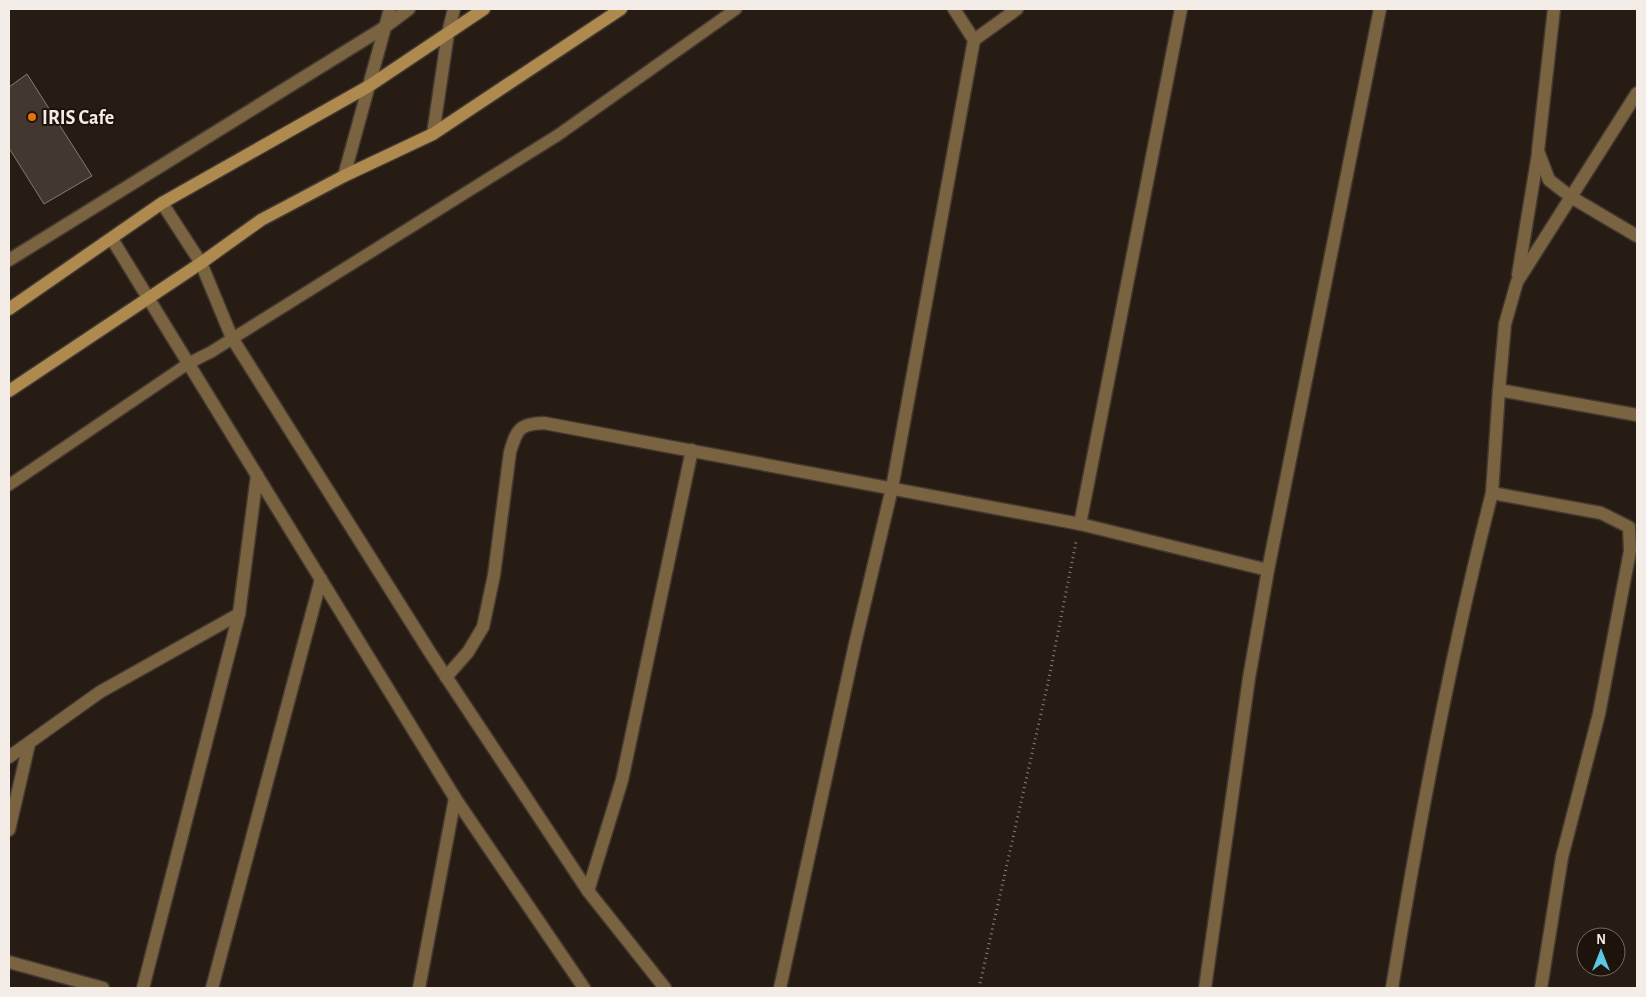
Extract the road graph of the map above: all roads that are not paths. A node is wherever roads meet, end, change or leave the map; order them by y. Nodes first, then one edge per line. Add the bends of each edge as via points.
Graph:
1 (390, 9) edge
2 (408, 9) edge
3 (454, 9) edge
4 (484, 9) edge
5 (622, 9) edge
6 (736, 9) edge
7 (954, 9) edge
8 (1017, 9) edge
9 (1181, 9) edge
10 (1380, 9) edge
11 (1554, 9) edge
12 (385, 27) junction
13 (448, 33) junction
14 (974, 40) junction
15 (368, 86) junction
16 (1637, 93) edge
17 (433, 134) junction
18 (1538, 151) junction
19 (344, 176) junction
20 (1571, 197) junction
21 (162, 203) junction
22 (1637, 236) edge
23 (112, 239) junction
24 (9, 260) edge
25 (202, 263) junction
26 (1517, 282) junction
27 (147, 298) junction
28 (9, 309) edge
29 (232, 338) junction
30 (189, 363) junction
31 (1499, 390) junction
32 (9, 391) edge
33 (1637, 415) edge
34 (692, 450) junction
35 (256, 475) junction
36 (9, 485) edge
37 (892, 488) junction
38 (1492, 492) junction
39 (1080, 524) junction
40 (1268, 570) junction
41 (320, 579) junction
42 (238, 614) junction
43 (446, 677) junction
44 (29, 744) junction
45 (9, 757) edge
46 (455, 798) junction
47 (9, 830) edge
48 (588, 891) junction
49 (9, 962) edge
50 (103, 988) edge
51 (143, 988) edge
52 (212, 988) edge
53 (419, 988) edge
54 (584, 988) edge
55 (665, 988) edge
56 (780, 988) edge
57 (1204, 988) edge
58 (1392, 988) edge
59 (1541, 988) edge

1 - 12 street
2 - 12 street
3 - 13 street
4 - 13 street
5 - 17 street
6 - 29 lane via 558,135
7 - 14 street
8 - 14 street
9 - 39 street
10 - 40 street
11 - 18 street
12 - 15 street
12 - 24 street
13 - 15 street
13 - 17 street
14 - 37 street
15 - 19 street
15 - 21 street
16 - 20 street
17 - 19 street
18 - 20 street via 1549,180
18 - 26 street
19 - 25 street via 261,220
20 - 22 street
20 - 26 street
21 - 23 street
21 - 25 street
23 - 27 street
23 - 28 street
25 - 27 street
25 - 29 street
26 - 31 street via 1506,324
27 - 30 street
27 - 32 street
29 - 30 lane
29 - 43 street
30 - 35 street
30 - 36 lane
31 - 33 street
31 - 38 street
34 - 37 street
34 - 43 street via 544,422 526,424 516,433 510,452 494,575 483,627 468,652
34 - 48 street via 622,780
35 - 41 street
35 - 42 street
37 - 39 street
37 - 56 street
38 - 58 street via 1447,688
38 - 59 street via 1602,513 1629,527 1630,551 1599,714 1562,857
39 - 40 street
40 - 57 street
41 - 46 street
41 - 52 street
42 - 44 street via 100,692
42 - 51 street
43 - 48 street
44 - 45 street
44 - 47 street
46 - 53 street
46 - 54 street
48 - 55 street
49 - 50 street

